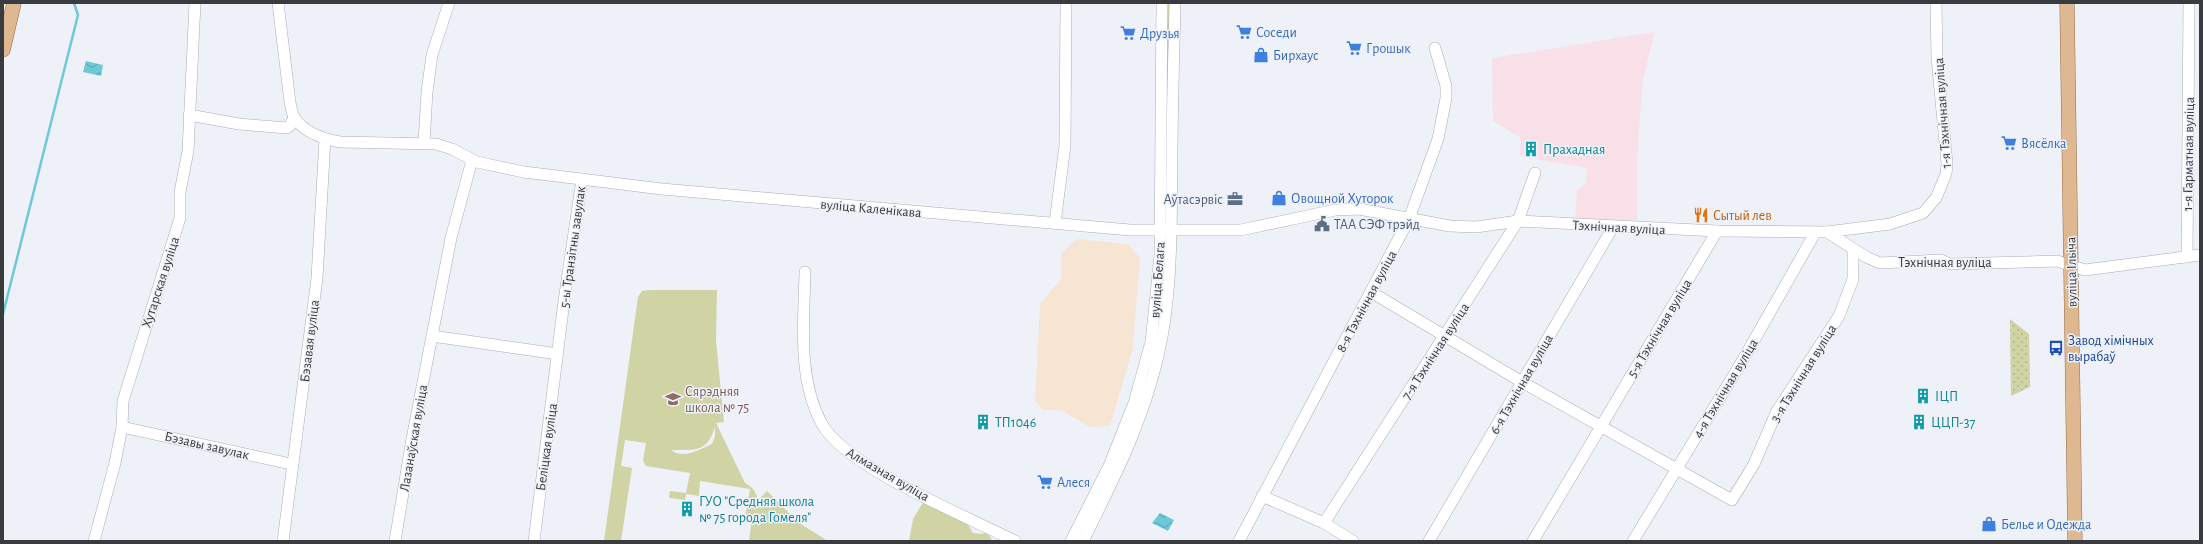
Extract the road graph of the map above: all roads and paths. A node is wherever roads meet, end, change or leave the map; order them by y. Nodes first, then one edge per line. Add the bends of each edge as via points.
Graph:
1 (14, 3) edge
2 (195, 3) edge
3 (278, 3) edge
4 (449, 3) edge
5 (1066, 3) edge
6 (1162, 3) edge
7 (1175, 3) edge
8 (1936, 3) edge
9 (2067, 3) edge
10 (2189, 3) edge
11 (1436, 48) dead end
12 (3, 50) edge
13 (189, 115) junction
14 (294, 117) junction
15 (326, 139) junction
16 (424, 144) junction
17 (472, 160) junction
18 (1535, 173) dead end
19 (582, 180) junction
20 (1409, 219) junction
21 (1518, 221) junction
22 (1055, 223) junction
23 (1613, 227) junction
24 (1166, 231) junction
25 (1717, 231) junction
26 (1827, 232) junction
27 (1815, 233) junction
28 (1853, 249) junction
29 (2200, 255) edge
30 (2187, 257) junction
31 (2071, 264) junction
32 (805, 272) dead end
33 (1371, 292) junction
34 (432, 336) junction
35 (1445, 337) junction
36 (558, 354) junction
37 (1522, 382) junction
38 (1601, 425) junction
39 (122, 427) junction
40 (291, 464) junction
41 (1676, 469) junction
42 (1262, 496) junction
43 (1324, 523) junction
44 (94, 541) edge
45 (283, 541) edge
46 (395, 541) edge
47 (534, 541) edge
48 (1015, 541) edge
49 (1071, 541) edge
50 (1083, 541) edge
51 (1239, 541) edge
52 (1353, 541) edge
53 (1429, 541) edge
54 (1533, 541) edge
55 (1634, 541) edge
56 (2075, 541) edge

1 - 12 main road
2 - 13 street, Хутарская вуліца
3 - 14 street
4 - 16 street via 432,55
5 - 22 street via 1065,145
6 - 24 street, вуліца Белага
7 - 24 street, вуліца Белага
8 - 26 street, 1-я Тэхнічная вуліца via 1937,58 1947,164 1946,174 1936,198 1923,212 1890,224
9 - 31 main road, вуліца Ільіча
10 - 30 street, 1-я Гарматная вуліца
11 - 20 street, 8-я Тэхнічная вуліца via 1446,86 1446,98 1438,139
13 - 14 street via 238,124 287,128
13 - 39 street, Хутарская вуліца via 188,151 180,192 180,218 123,401
14 - 15 street, 5-ы Транзітны завулак via 306,129
15 - 16 street, 5-ы Транзітны завулак
15 - 40 street, Бэзавая вуліца via 317,278
16 - 17 street, 5-ы Транзітны завулак via 443,146
17 - 19 street, 5-ы Транзітны завулак via 524,172
17 - 34 street via 451,238
18 - 21 street, 7-я Тэхнічная вуліца
19 - 22 street, вуліца Каленікава via 801,202
19 - 36 street, 5-ы Транзітны завулак
20 - 21 street, Тэхнічная вуліца via 1450,226 1476,227
20 - 24 street, Тэхнічная вуліца via 1358,208 1335,210 1241,230
20 - 33 street, 8-я Тэхнічная вуліца
21 - 23 street, Тэхнічная вуліца
21 - 35 street, 7-я Тэхнічная вуліца
22 - 24 street, вуліца Каленікава
23 - 25 street, Тэхнічная вуліца
23 - 37 street, 6-я Тэхнічная вуліца
24 - 49 street, вуліца Белага via 1151,342 1134,403 1109,466
24 - 50 street, вуліца Белага via 1164,324 1153,378 1119,469
25 - 27 street, Тэхнічная вуліца
25 - 38 street, 5-я Тэхнічная вуліца
26 - 27 street, Тэхнічная вуліца
26 - 28 street, Тэхнічная вуліца
27 - 41 street, 4-я Тэхнічная вуліца via 1744,358
28 - 31 street, Тэхнічная вуліца via 1880,263 1941,260 1950,264 2057,260
28 - 41 street, 3-я Тэхнічная вуліца via 1853,279 1840,316 1777,411 1754,464 1732,500
29 - 30 street, Тэхнічная вуліца
30 - 31 street, Тэхнічная вуліца via 2085,270
31 - 56 main road, вуліца Ільіча
32 - 48 street, Алмазная вуліца via 803,357 810,394 822,424 840,446 860,460 923,496
33 - 35 street
33 - 42 street, 8-я Тэхнічная вуліца
34 - 36 street
34 - 46 street, Лазанаўская вуліца
35 - 37 street
35 - 43 street, 7-я Тэхнічная вуліца
36 - 47 street, Беліцкая вуліца
37 - 38 street
37 - 53 street, 6-я Тэхнічная вуліца
38 - 41 street
38 - 54 street, 5-я Тэхнічная вуліца
39 - 40 street, Бэзавы завулак
39 - 44 street, Хутарская вуліца
40 - 45 street, Бэзавая вуліца
41 - 55 street, 4-я Тэхнічная вуліца
42 - 43 street
42 - 51 street, 8-я Тэхнічная вуліца
43 - 52 street

